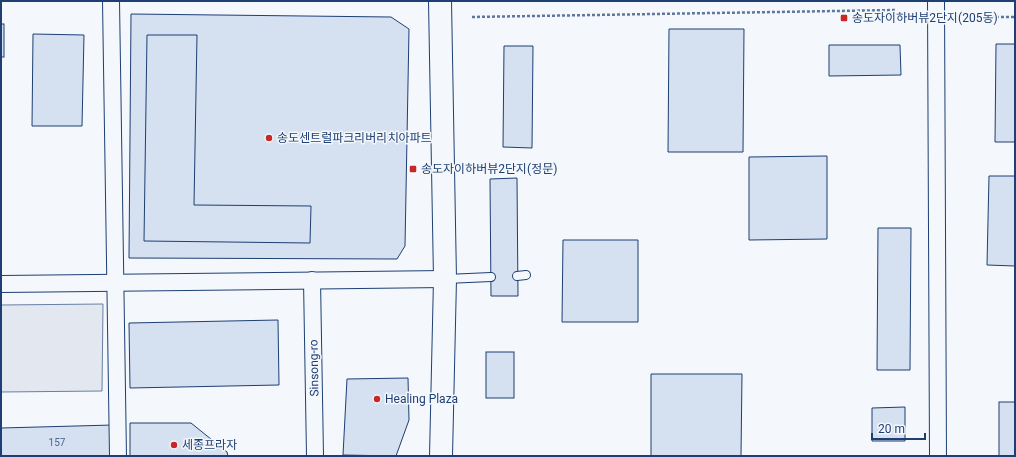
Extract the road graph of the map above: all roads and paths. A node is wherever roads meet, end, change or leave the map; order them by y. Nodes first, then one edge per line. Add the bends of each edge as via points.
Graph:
1 (111, 1) edge
2 (440, 1) edge
3 (936, 1) edge
4 (896, 10) dead end
5 (472, 17) dead end
6 (1015, 17) edge
7 (991, 18) dead end
8 (491, 277) dead end
9 (445, 279) junction
10 (312, 280) junction
11 (115, 282) junction
12 (1, 284) edge
13 (118, 456) edge
14 (315, 456) edge
15 (441, 456) edge
16 (938, 456) edge

1 - 11 street
2 - 9 street
3 - 16 street
4 - 5 path
6 - 7 path
8 - 9 lane
9 - 10 street
9 - 15 street
10 - 11 street
10 - 14 street, Sinsong-ro
11 - 12 street
11 - 13 street

